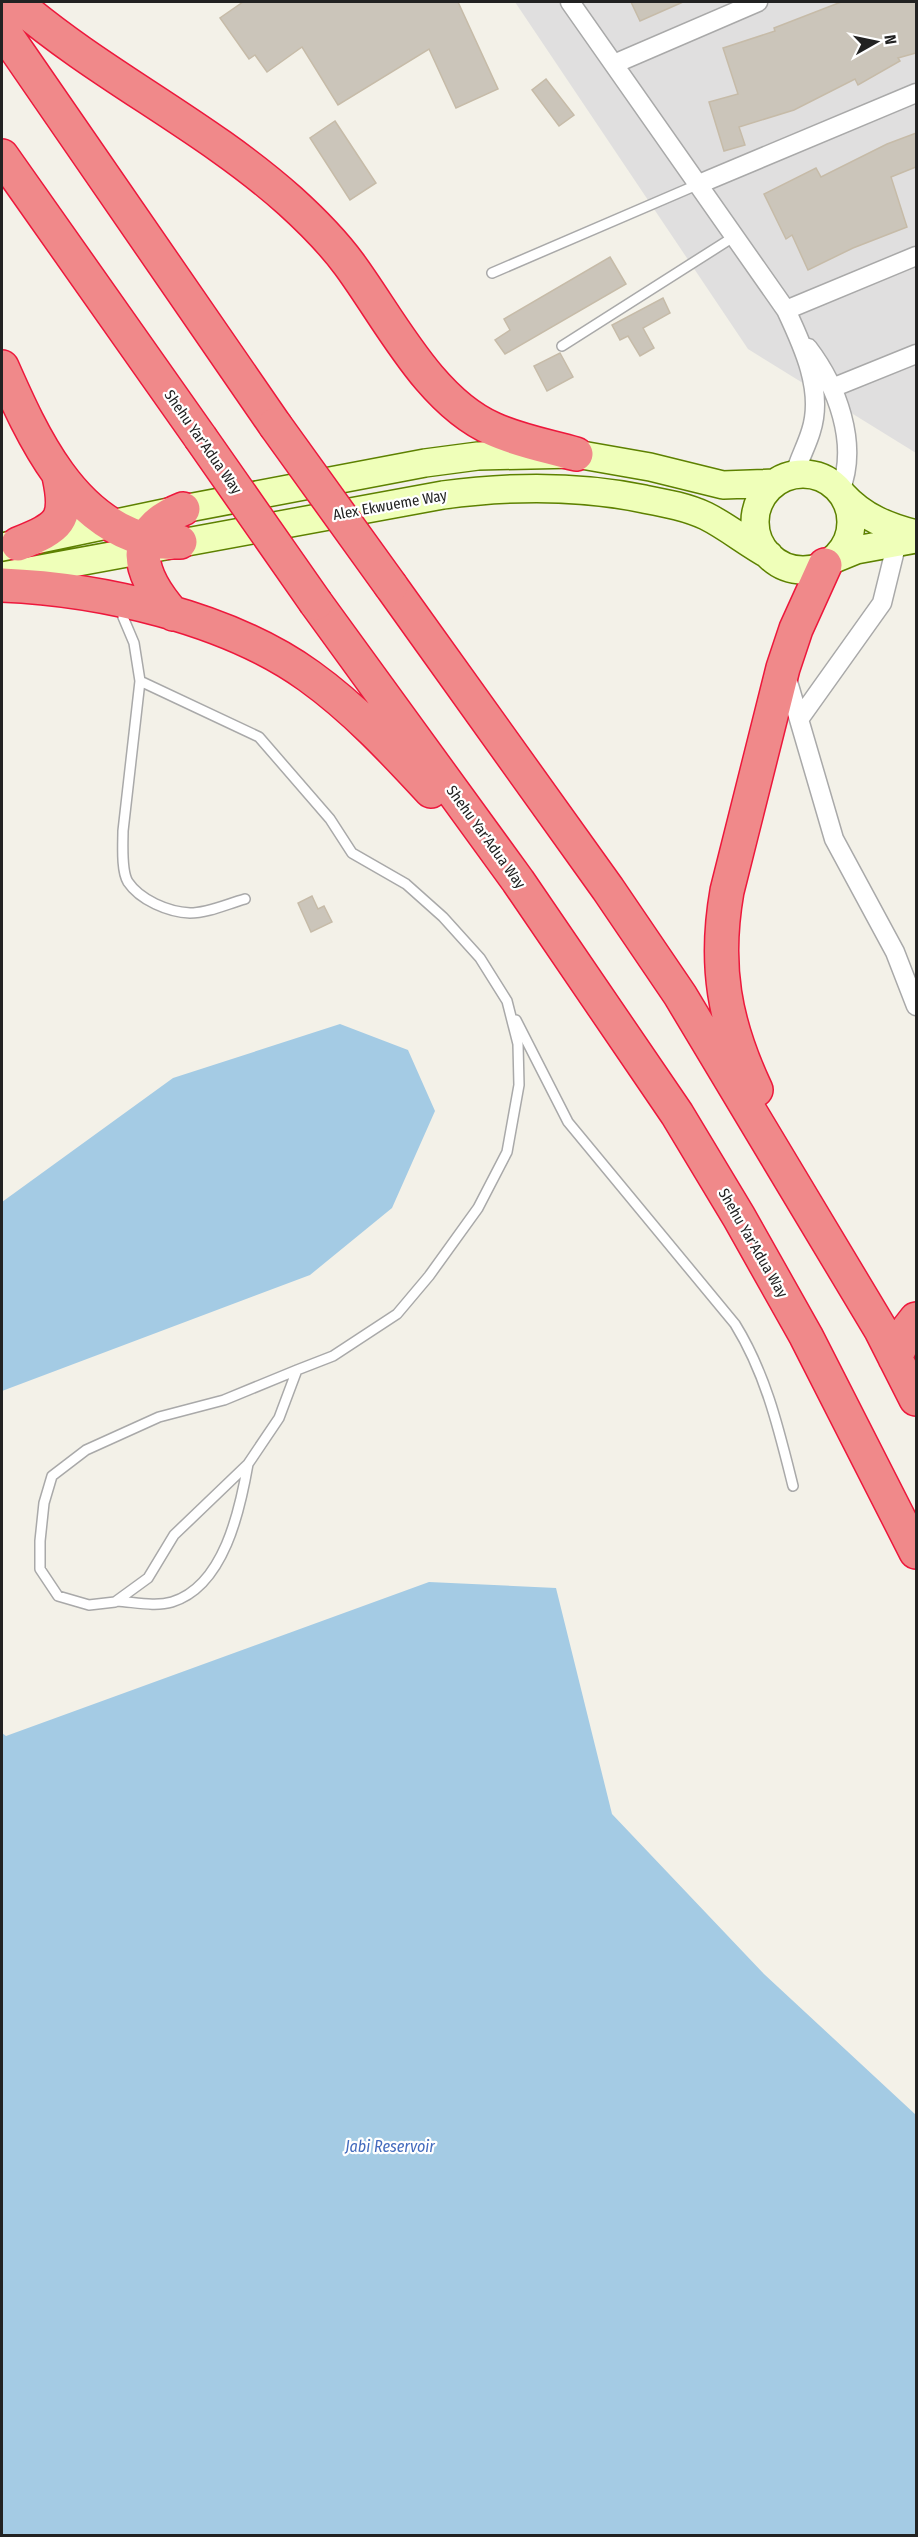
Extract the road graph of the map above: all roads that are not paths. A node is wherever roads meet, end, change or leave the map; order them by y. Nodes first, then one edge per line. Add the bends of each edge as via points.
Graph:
1 (15, 2) edge
2 (570, 2) edge
3 (758, 2) edge
4 (2, 29) edge
5 (614, 64) junction
6 (916, 93) edge
7 (2, 156) edge
8 (699, 184) junction
9 (735, 236) junction
10 (916, 256) edge
11 (492, 273) dead end
12 (786, 310) junction
13 (799, 337) junction
14 (562, 346) dead end
15 (916, 354) edge
16 (2, 367) edge
17 (832, 388) junction
18 (576, 454) junction
19 (59, 476) junction
20 (785, 478) junction
21 (842, 493) junction
22 (183, 509) junction
23 (112, 525) junction
24 (910, 538) edge
25 (180, 542) joint
26 (145, 544) junction
27 (10, 546) edge
28 (769, 555) junction
29 (830, 562) junction
30 (2, 576) edge
31 (2, 585) edge
32 (126, 601) junction
33 (173, 614) junction
34 (783, 668) junction
35 (140, 681) junction
36 (800, 718) junction
37 (518, 881) junction
38 (244, 899) dead end
39 (507, 1001) junction
40 (916, 1006) edge
41 (812, 1214) junction
42 (916, 1319) edge
43 (895, 1358) junction
44 (297, 1370) junction
45 (916, 1399) edge
46 (248, 1464) junction
47 (793, 1486) dead end
48 (916, 1552) edge
49 (117, 1601) junction

1 - 18 highway via 56,36 212,140 290,201 348,262 423,370 470,415 492,429
2 - 5 street
3 - 5 street
4 - 41 highway, bridge via 276,424 608,889 660,966
5 - 8 street
6 - 8 street
7 - 37 highway, Shehu Yar'Adua Way, bridge via 316,603
8 - 9 street
8 - 11 lane
9 - 12 street
9 - 14 lane
10 - 12 street
12 - 13 street
13 - 17 street via 823,367
13 - 20 street via 809,364 815,409 811,430
15 - 17 street
16 - 19 highway
17 - 21 street via 849,458
18 - 20 street via 723,485
18 - 22 street via 478,456
19 - 23 highway
19 - 27 highway via 64,507 61,516 45,533
20 - 21 street via 812,474 828,480
20 - 28 street via 764,494 757,510 755,527 759,542
21 - 24 street via 856,509
21 - 29 street via 849,506 851,524 848,541
22 - 23 street
22 - 26 highway via 159,520
23 - 26 highway
23 - 27 street
24 - 29 street via 856,550
24 - 36 street via 882,603
25 - 26 highway
25 - 28 street, Alex Ekwueme Way via 484,489 577,489 665,503 704,515
26 - 30 street
26 - 33 highway via 145,568
28 - 29 street via 782,566 798,570
29 - 34 highway via 796,629
31 - 32 highway via 47,587
32 - 33 highway
32 - 35 lane via 123,617 134,643
33 - 37 highway via 273,653 308,675 383,740
34 - 36 street
34 - 41 highway via 727,891 722,917 721,974 737,1044
35 - 38 lane via 123,831 128,881 159,906 189,913
35 - 39 lane via 259,737 330,819 352,853 406,885 443,917 480,958
36 - 40 street via 834,839 895,952
37 - 48 highway, Shehu Yar'Adua Way via 677,1114 739,1216 806,1336
39 - 44 lane via 518,1044 519,1085 507,1152 478,1208 397,1314 333,1356
39 - 47 lane via 568,1122 735,1324 749,1347 774,1412
41 - 43 highway
42 - 43 highway
43 - 45 highway
44 - 46 lane via 279,1418
44 - 49 lane via 224,1400 159,1417 86,1450 52,1476 44,1503 40,1569 58,1596 89,1605
46 - 49 lane via 174,1535 148,1578
46 - 49 lane via 233,1530 202,1583 172,1602

